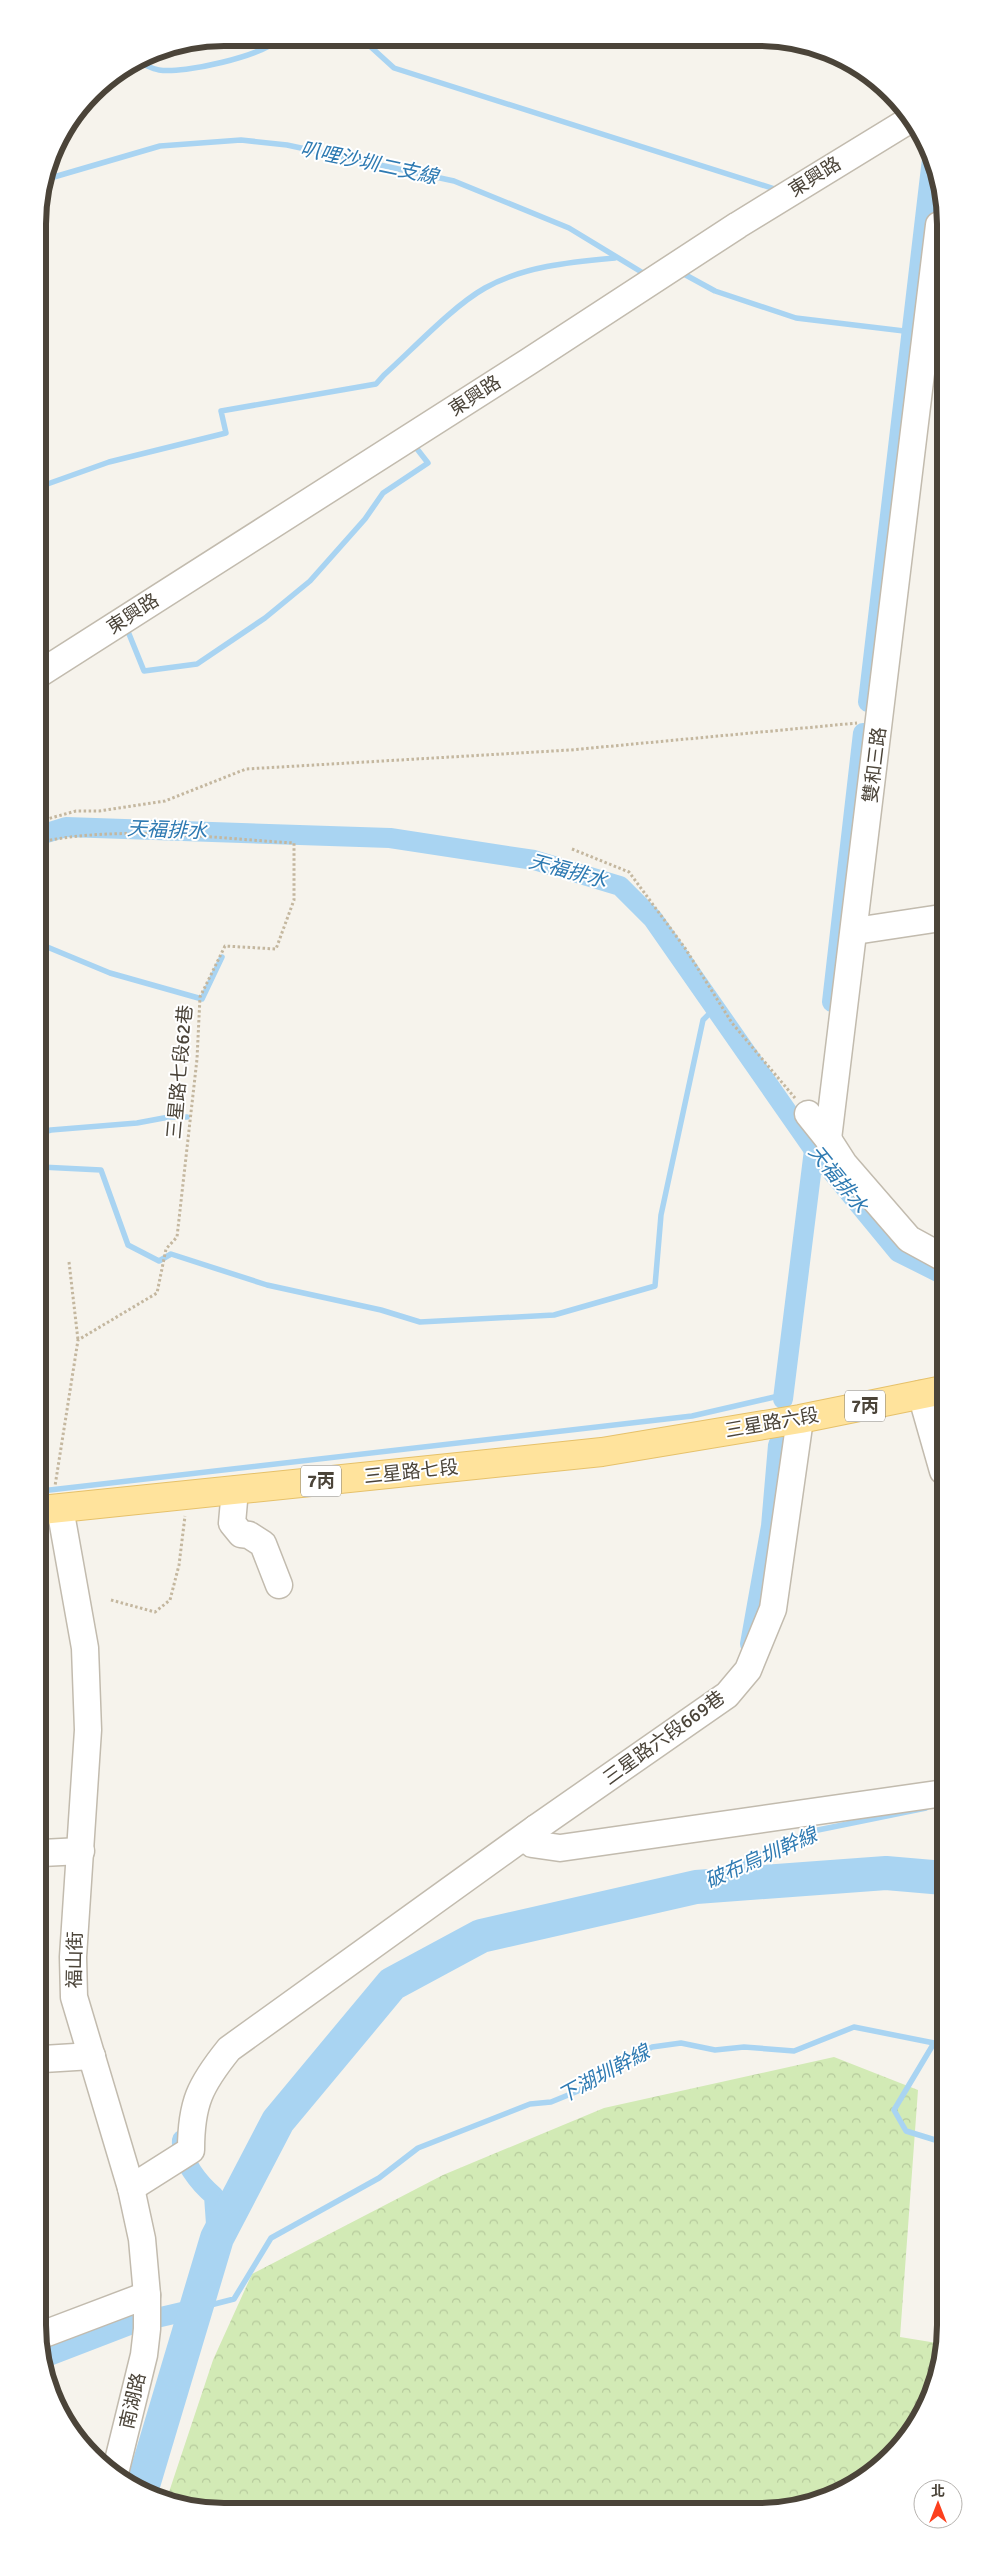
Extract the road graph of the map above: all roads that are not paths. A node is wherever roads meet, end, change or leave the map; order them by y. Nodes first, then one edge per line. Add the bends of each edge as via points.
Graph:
1 (905, 123) edge
2 (937, 258) edge
3 (931, 357) edge
4 (46, 670) edge
5 (937, 919) edge
6 (855, 931) junction
7 (937, 1254) edge
8 (932, 1392) edge
9 (786, 1421) junction
10 (937, 1428) edge
11 (602, 1452) joint
12 (235, 1490) junction
13 (51, 1509) edge
14 (279, 1585) dead end
15 (937, 1798) edge
16 (536, 1828) junction
17 (82, 1851) junction
18 (46, 1853) edge
19 (92, 2056) junction
20 (46, 2059) edge
21 (131, 2188) junction
22 (147, 2311) junction
23 (47, 2333) edge
24 (117, 2467) edge

1 - 4 street, 東興路 via 738,225
2 - 3 street, 雙和三路
3 - 6 street, 雙和三路
5 - 6 street
6 - 7 street, 雙和三路 via 818,1127 844,1164 909,1239
8 - 9 main road, 三星路六段 / 7丙
8 - 10 street
9 - 11 main road, 三星路六段 / 7丙
9 - 16 street, 三星路六段669巷 via 773,1609 748,1670 727,1695 701,1716
11 - 12 main road, 三星路七段 / 7丙
12 - 13 main road, 三星路七段 / 7丙
12 - 14 street via 232,1523 242,1534 263,1544
13 - 17 street, 福山街 via 85,1648 88,1730
15 - 16 street via 560,1848 532,1844 531,1835
16 - 21 street, 三星路六段669巷 via 229,2049 202,2085 185,2154
17 - 18 street
17 - 19 street, 福山街 via 73,1957 74,1998
19 - 20 street
19 - 21 street, 福山街
21 - 22 street, 福山街 via 142,2239
22 - 23 street
22 - 24 street, 南湖路 via 135,2397

